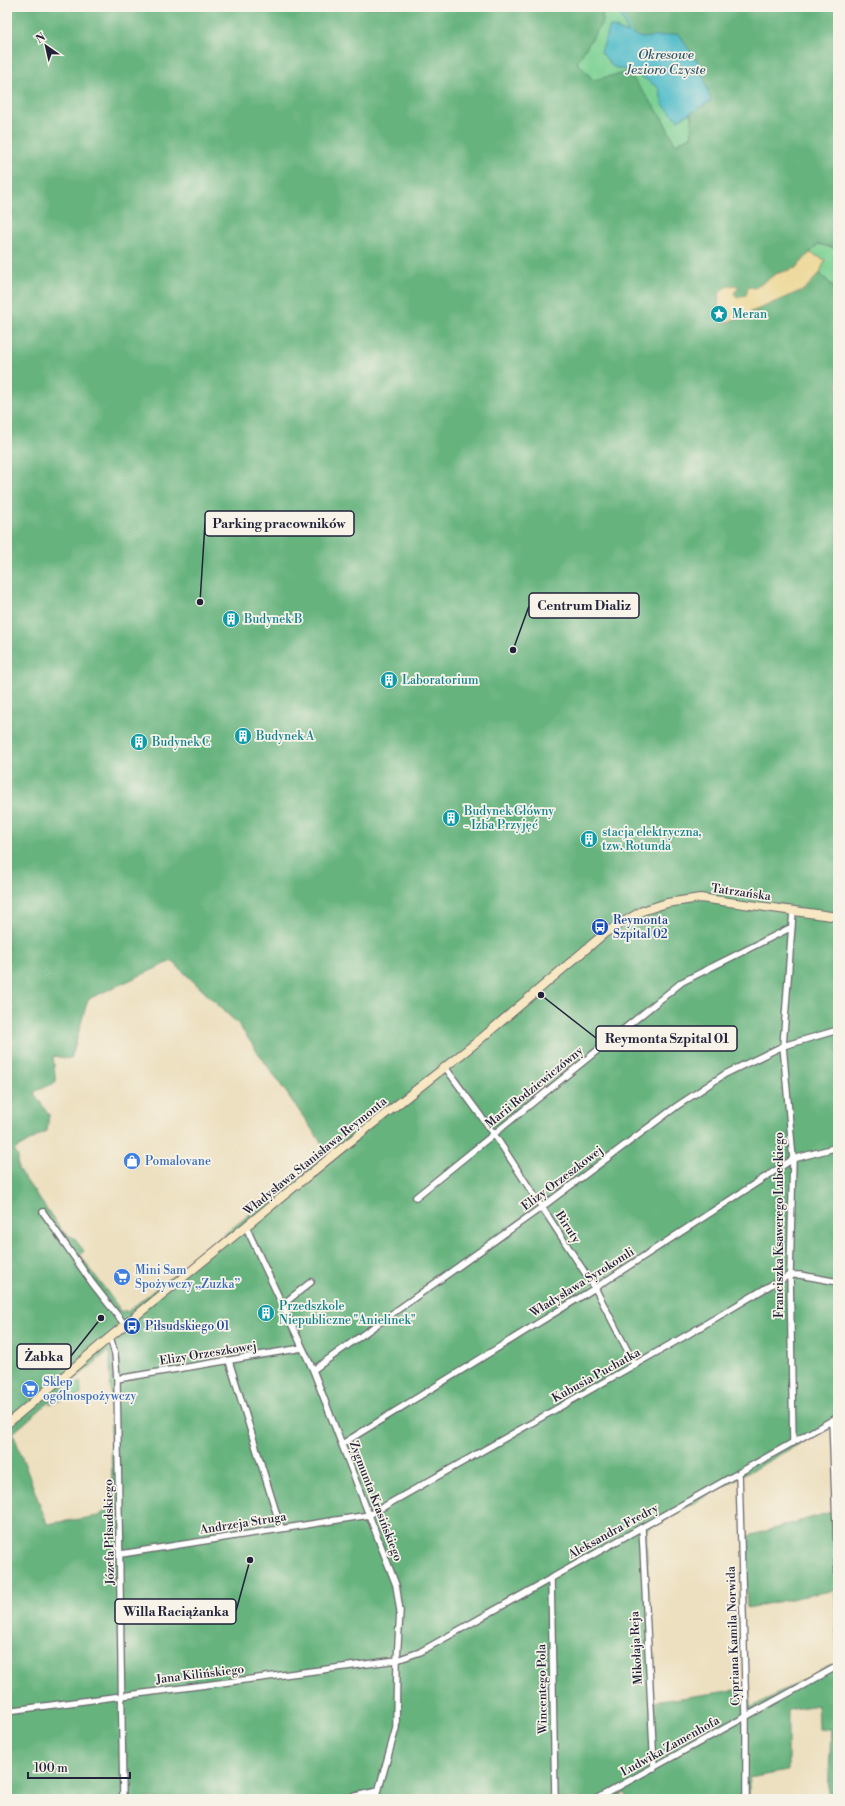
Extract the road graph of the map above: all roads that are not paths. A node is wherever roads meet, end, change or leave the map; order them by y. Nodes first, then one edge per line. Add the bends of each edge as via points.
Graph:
1 (642, 911) joint
2 (793, 911) junction
3 (838, 917) edge
4 (792, 927) junction
5 (838, 1030) edge
6 (783, 1046) junction
7 (445, 1067) junction
8 (494, 1134) junction
9 (838, 1147) edge
10 (793, 1159) junction
11 (416, 1197) dead end
12 (542, 1207) junction
13 (43, 1212) dead end
14 (246, 1227) junction
15 (790, 1275) junction
16 (311, 1282) dead end
17 (838, 1282) edge
18 (595, 1288) junction
19 (282, 1305) junction
20 (125, 1325) junction
21 (110, 1337) junction
22 (302, 1348) junction
23 (229, 1361) junction
24 (635, 1366) junction
25 (313, 1370) junction
26 (117, 1379) junction
27 (838, 1417) edge
28 (832, 1421) junction
29 (7, 1424) edge
30 (793, 1443) junction
31 (342, 1444) junction
32 (739, 1473) junction
33 (370, 1515) junction
34 (281, 1528) junction
35 (642, 1528) junction
36 (121, 1554) junction
37 (551, 1578) junction
38 (838, 1578) edge
39 (396, 1660) junction
40 (838, 1666) edge
41 (123, 1695) junction
42 (7, 1711) edge
43 (746, 1716) junction
44 (654, 1768) junction
45 (378, 1791) junction
46 (123, 1799) edge
47 (342, 1799) edge
48 (376, 1799) edge
49 (555, 1799) edge
50 (596, 1799) edge
51 (746, 1799) edge

1 - 2 street, Tatrzańska via 667,903 700,898
1 - 7 street, Władysława Stanisława Reymonta via 605,933
2 - 3 street, Tatrzańska
2 - 4 street, Franciszka Ksawerego Lubeckiego
4 - 6 street, Franciszka Ksawerego Lubeckiego
4 - 8 street, Marii Rodziewiczówny via 682,982
5 - 6 street, Elizy Orzeszkowej
6 - 10 street, Franciszka Ksawerego Lubeckiego
6 - 12 street, Elizy Orzeszkowej via 725,1074 677,1106
7 - 8 street, Biruty
7 - 14 street, Władysława Stanisława Reymonta
8 - 11 street, Marii Rodziewiczówny
8 - 12 street, Biruty
9 - 10 street, Władysława Syrokomli
10 - 15 street, Franciszka Ksawerego Lubeckiego
10 - 18 street, Władysława Syrokomli
12 - 18 street, Biruty
12 - 25 street, Elizy Orzeszkowej
13 - 20 street via 92,1283
14 - 19 street, Zygmunta Krasińskiego
14 - 20 street, Władysława Stanisława Reymonta
15 - 17 street
15 - 24 street, Kubusia Puchatka
15 - 30 street, Franciszka Ksawerego Lubeckiego
16 - 19 street
18 - 24 street, Biruty
18 - 31 street, Władysława Syrokomli
19 - 22 street, Zygmunta Krasińskiego
20 - 21 street, Władysława Stanisława Reymonta
21 - 26 street, Józefa Piłsudskiego via 115,1354
21 - 29 street, Władysława Stanisława Reymonta
22 - 23 street, Elizy Orzeszkowej
22 - 25 street, Zygmunta Krasińskiego
23 - 26 street, Elizy Orzeszkowej
23 - 34 street
24 - 33 street, Kubusia Puchatka
25 - 31 street, Zygmunta Krasińskiego
26 - 36 street, Józefa Piłsudskiego
27 - 28 street, Aleksandra Fredry
28 - 30 street, Aleksandra Fredry
28 - 38 street
30 - 32 street, Aleksandra Fredry
31 - 33 street, Zygmunta Krasińskiego
32 - 35 street, Aleksandra Fredry
32 - 43 street, Cypriana Kamila Norwida
33 - 34 street, Andrzeja Struga
33 - 39 street, Zygmunta Krasińskiego via 396,1585 400,1611
34 - 36 street, Andrzeja Struga
35 - 37 street, Aleksandra Fredry
35 - 44 street, Mikołaja Reja
36 - 41 street, Józefa Piłsudskiego
37 - 39 street, Aleksandra Fredry via 420,1652
37 - 49 street, Wincentego Pola
39 - 41 street, Jana Kilińskiego
39 - 45 street, Zygmunta Krasińskiego via 396,1728
40 - 43 street, Ludwika Zamenhofa
41 - 42 street, Jana Kilińskiego
41 - 46 street, Józefa Piłsudskiego
43 - 44 street, Ludwika Zamenhofa
43 - 51 street, Cypriana Kamila Norwida
44 - 50 street, Ludwika Zamenhofa
45 - 47 street
45 - 48 street, Zygmunta Krasińskiego

